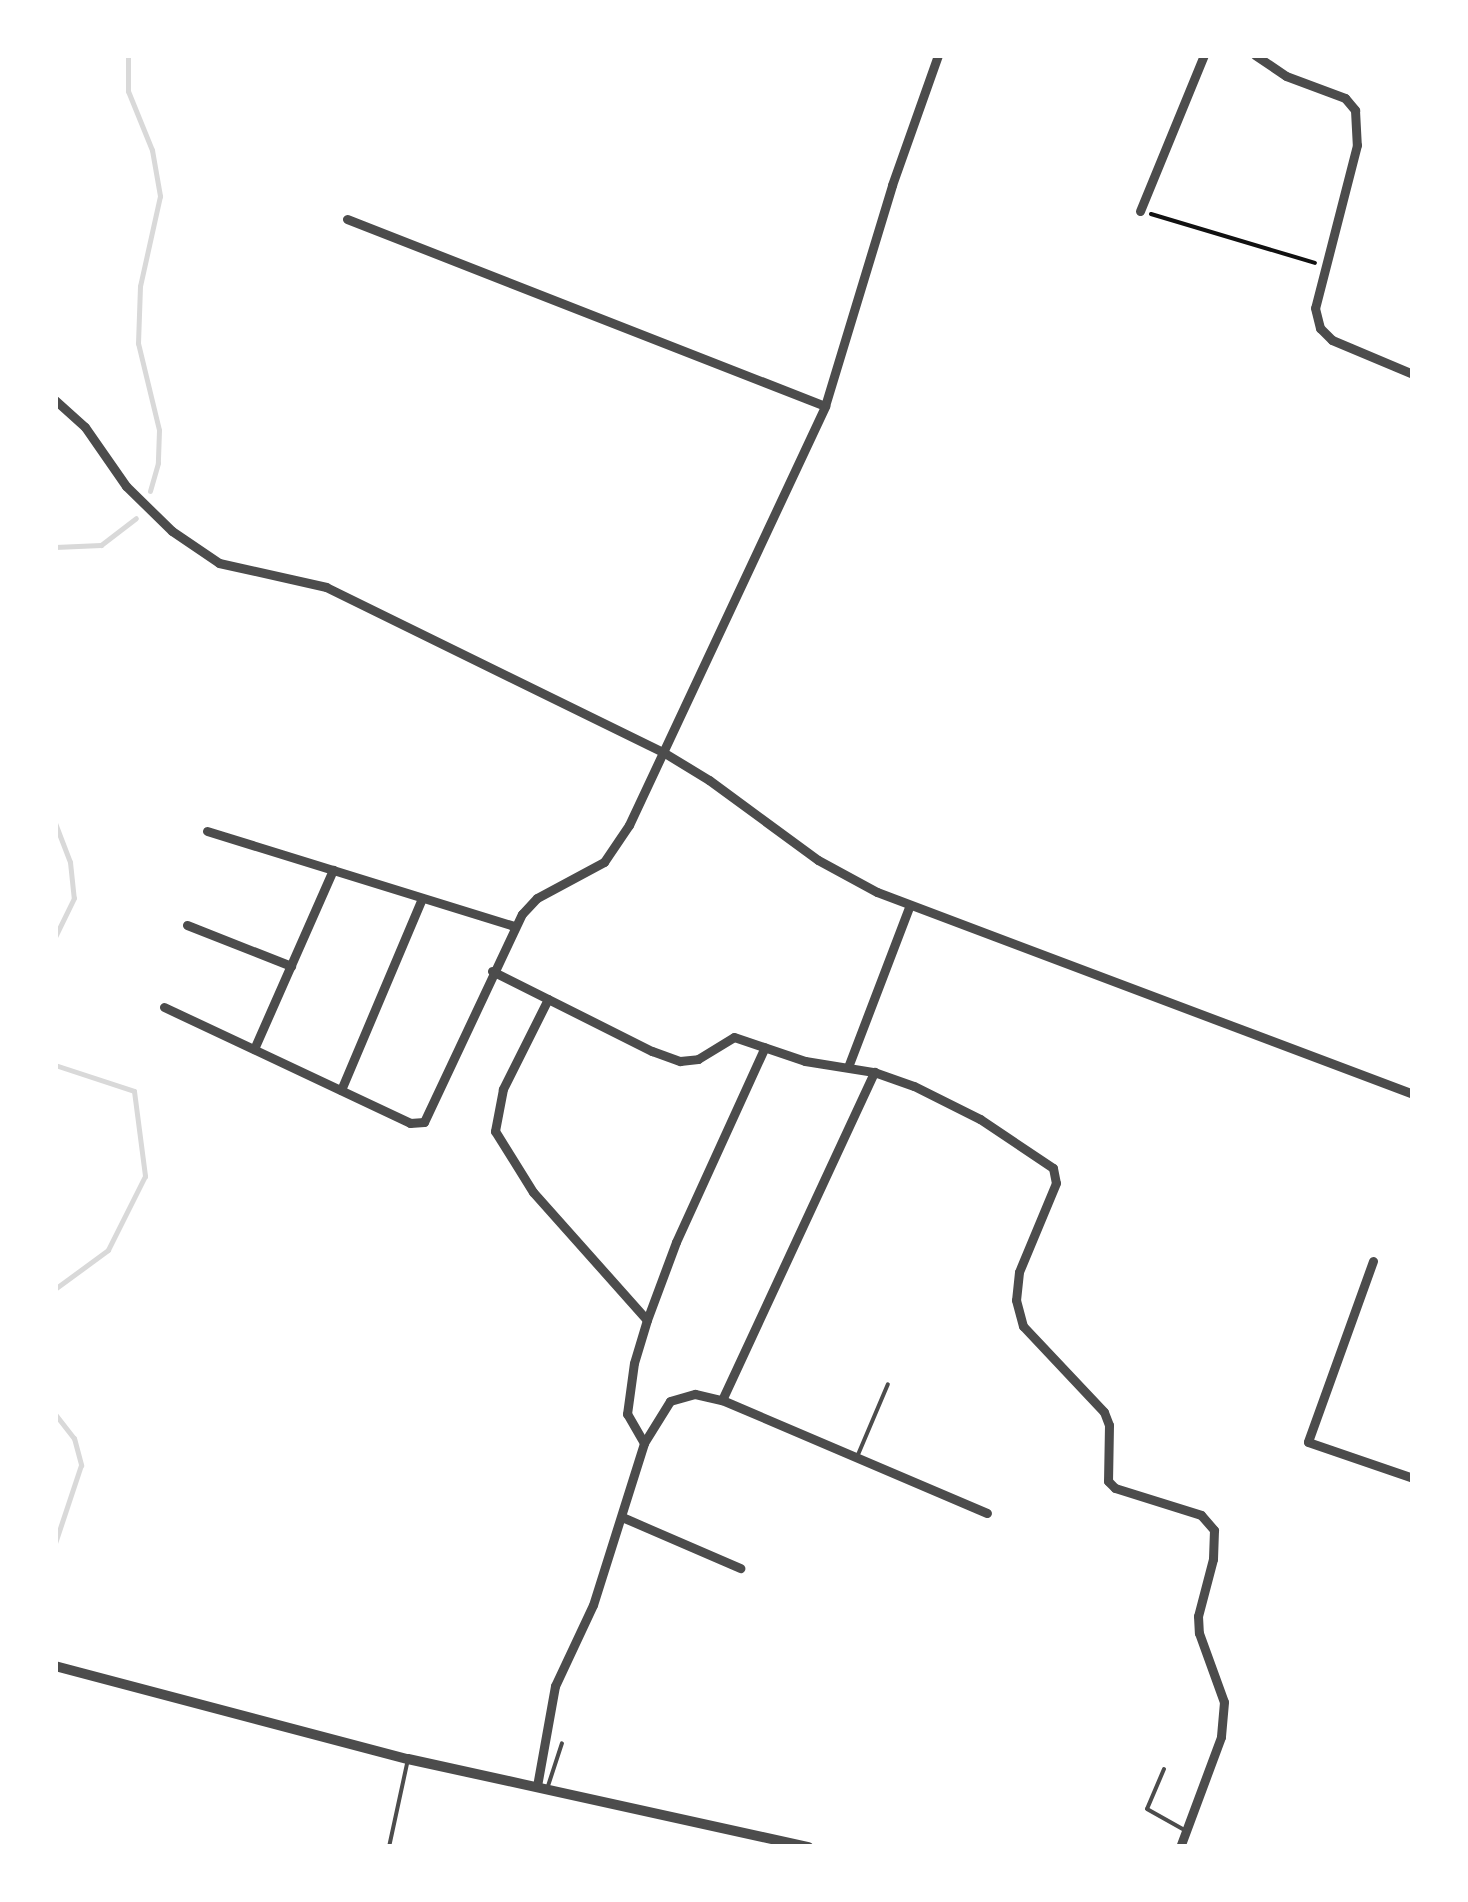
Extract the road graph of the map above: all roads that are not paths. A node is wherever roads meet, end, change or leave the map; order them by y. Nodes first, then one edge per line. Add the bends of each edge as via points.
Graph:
1 (937, 55) edge
2 (1204, 55) edge
3 (1255, 55) edge
4 (1140, 211) road end
5 (347, 219) dead end
6 (1413, 374) edge
7 (55, 400) edge
8 (825, 406) junction
9 (663, 752) junction
10 (207, 830) dead end
11 (333, 870) junction
12 (422, 898) junction
13 (910, 905) junction
14 (187, 925) dead end
15 (514, 926) junction
16 (291, 966) junction
17 (492, 972) junction
18 (548, 999) junction
19 (164, 1006) dead end
20 (765, 1047) junction
21 (254, 1049) junction
22 (848, 1067) junction
23 (874, 1072) junction
24 (341, 1090) junction
25 (1413, 1094) edge
26 (1373, 1261) dead end
27 (646, 1320) junction
28 (888, 1384) dead end
29 (722, 1400) junction
30 (644, 1443) junction
31 (858, 1458) junction
32 (1413, 1478) edge
33 (987, 1513) dead end
34 (622, 1517) junction
35 (740, 1568) dead end
36 (55, 1666) edge
37 (562, 1743) dead end
38 (408, 1759) junction
39 (1164, 1768) dead end
40 (542, 1787) junction
41 (1186, 1832) junction
42 (389, 1847) edge
43 (808, 1847) edge
44 (1180, 1847) edge

1 - 8 street
2 - 4 street
3 - 6 street via 1286,76 1345,98 1355,110 1358,145 1315,308 1332,340
5 - 8 street
7 - 9 street via 85,427 126,486 197,552 326,587
8 - 9 street
9 - 13 street via 818,860
9 - 15 street via 604,862 537,898
10 - 11 street
11 - 12 street
11 - 16 street
12 - 15 street
12 - 24 street
13 - 22 street
13 - 25 street
14 - 16 street
15 - 17 street
16 - 21 street
17 - 18 street
17 - 24 street via 420,1124
18 - 20 street via 680,1060 698,1059 734,1037
18 - 27 street via 503,1089 496,1131 533,1192
19 - 21 street
20 - 22 street via 804,1062
20 - 27 street
21 - 24 street
22 - 23 street
23 - 29 street
23 - 41 street via 949,1101 1053,1168 1056,1183 1016,1283 1023,1326 1104,1412 1105,1472 1115,1488 1201,1515 1214,1530 1214,1559 1198,1616 1223,1716 1213,1765
26 - 32 street via 1308,1442
27 - 30 street via 627,1414
28 - 31 lane
29 - 30 street via 695,1394 670,1401
29 - 31 street
30 - 34 street
31 - 33 street
34 - 35 street
34 - 40 street via 556,1686
36 - 38 street
37 - 40 lane
38 - 40 street
38 - 42 lane
39 - 41 lane via 1147,1809
40 - 43 street
41 - 44 street

